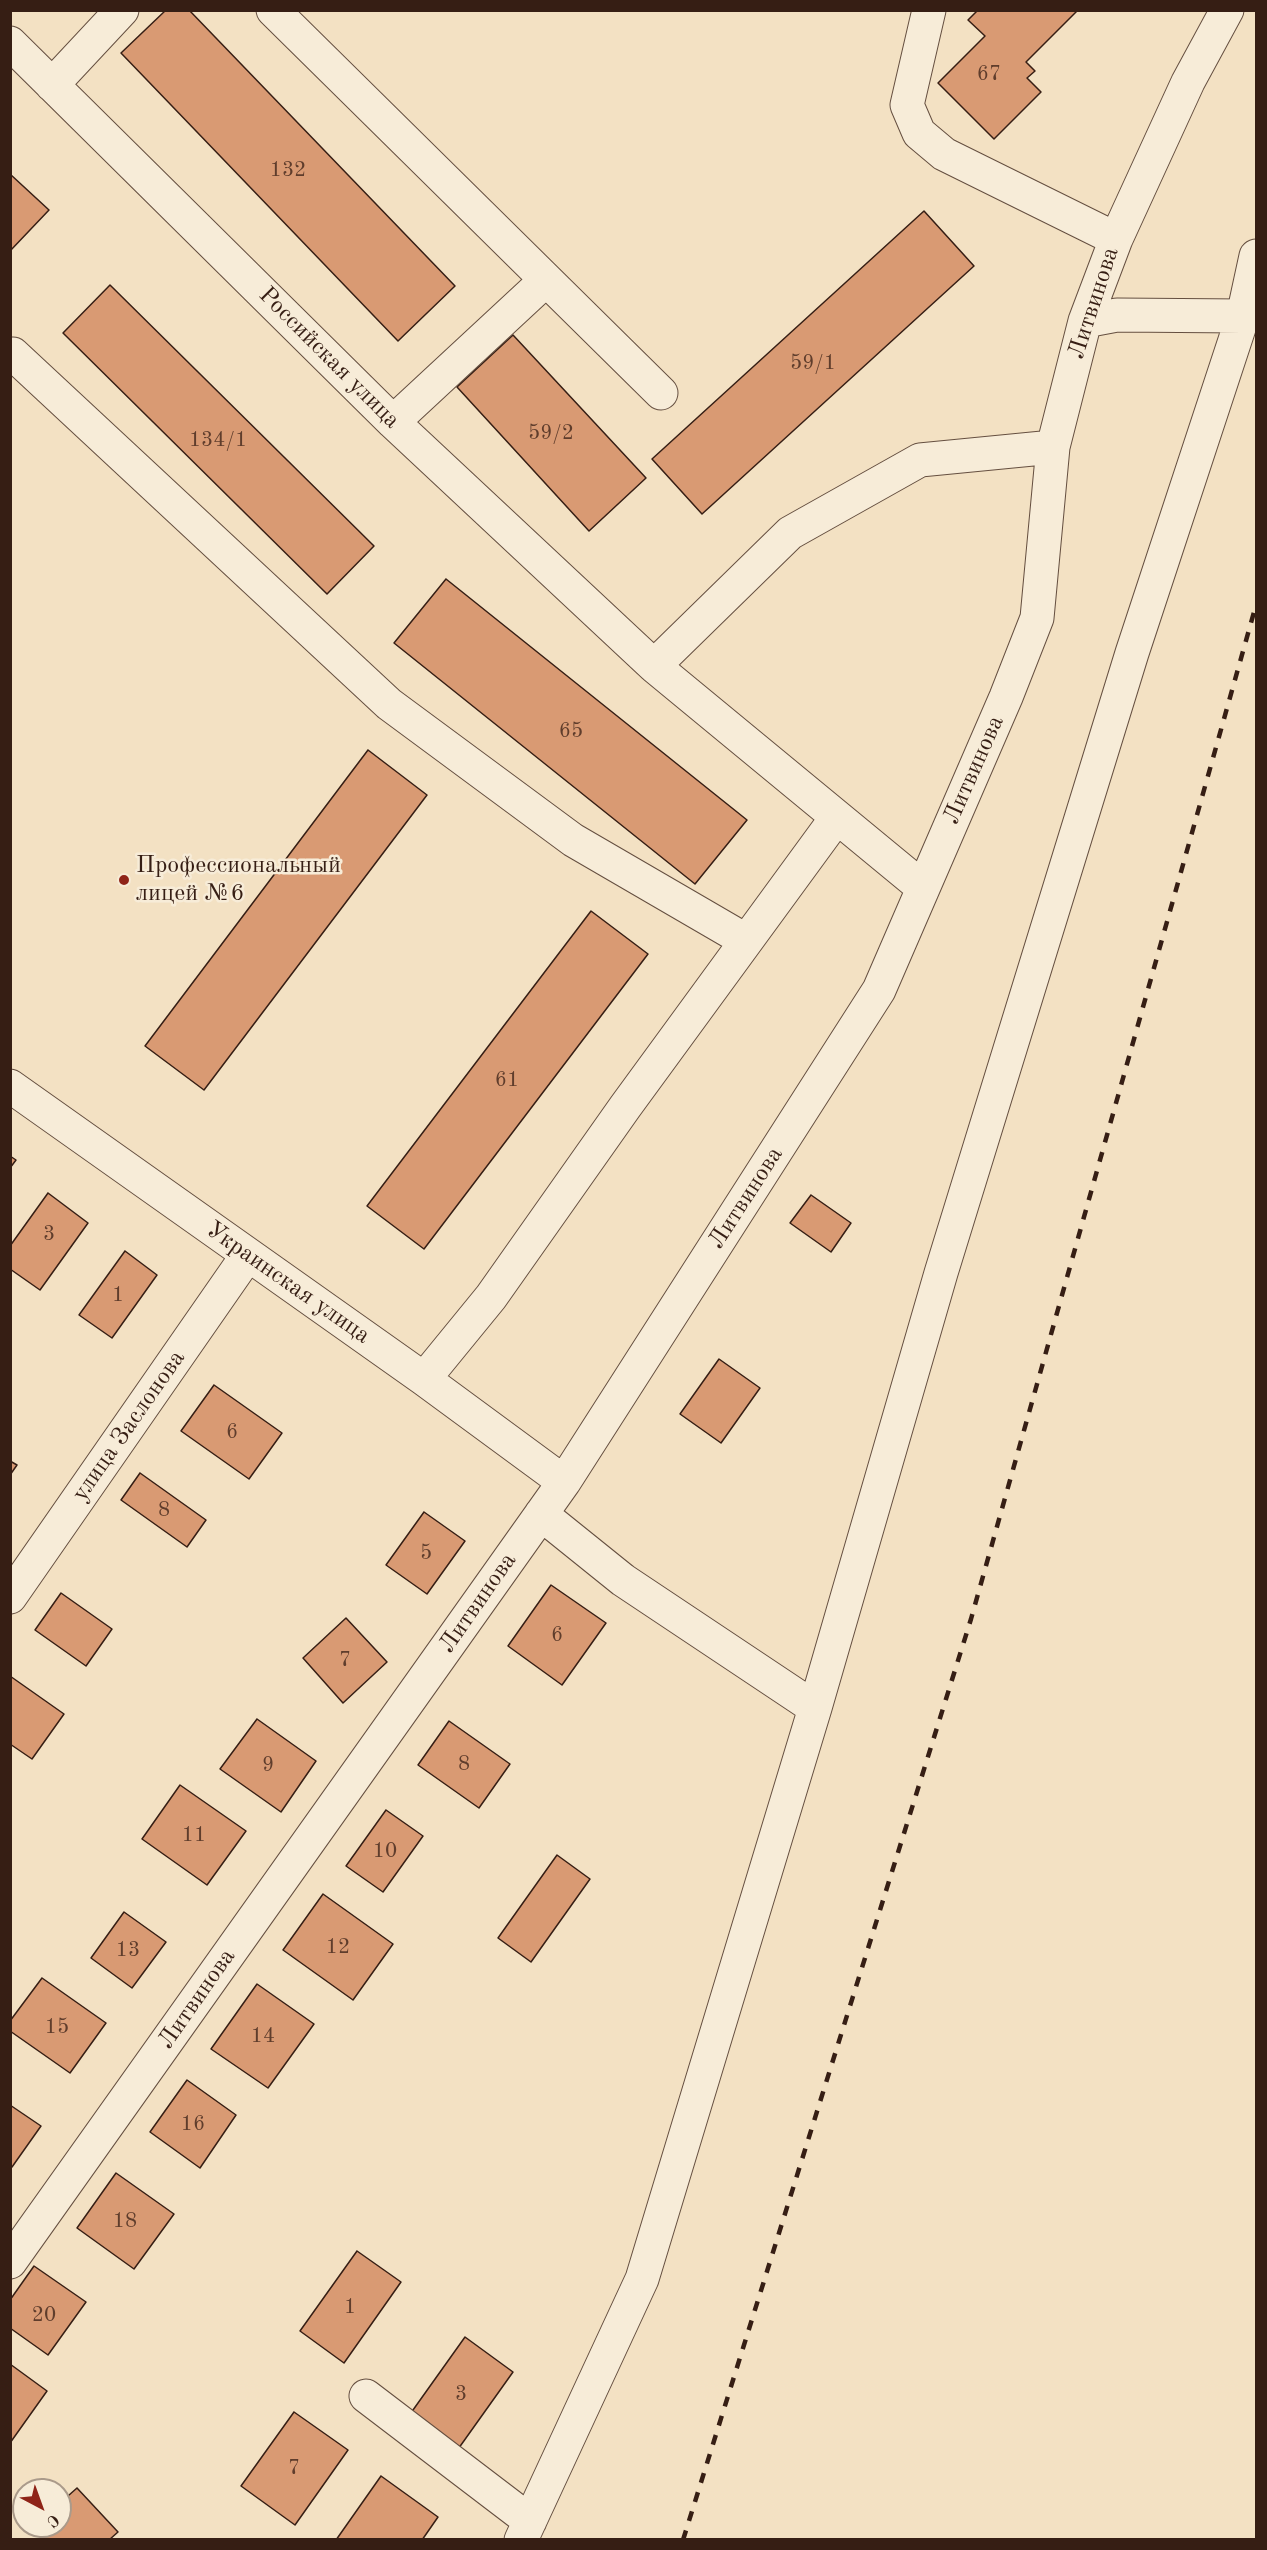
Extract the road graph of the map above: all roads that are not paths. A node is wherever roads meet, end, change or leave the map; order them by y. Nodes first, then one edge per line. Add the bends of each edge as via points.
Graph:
1 (122, 10) edge
2 (273, 10) edge
3 (929, 10) edge
4 (1227, 10) edge
5 (10, 44) edge
6 (52, 85) junction
7 (1116, 239) junction
8 (1257, 256) edge
9 (546, 280) junction
10 (1243, 316) junction
11 (1085, 321) junction
12 (13, 354) dead end
13 (661, 393) dead end
14 (393, 422) junction
15 (1053, 447) junction
16 (654, 666) junction
17 (837, 817) junction
18 (922, 887) junction
19 (745, 940) junction
20 (10, 1086) edge
21 (247, 1256) junction
22 (424, 1379) junction
23 (564, 1482) junction
24 (541, 1514) junction
25 (10, 1597) edge
26 (815, 1708) junction
27 (10, 2262) edge
28 (366, 2396) dead end
29 (525, 2530) edge

1 - 6 street
2 - 9 street
3 - 7 street via 907,105 919,133 944,154
4 - 7 street, Литвинова via 1188,82
5 - 6 street, Российская улица
6 - 14 street, Российская улица
7 - 11 street, Литвинова
8 - 10 street
9 - 13 street
9 - 14 street
10 - 11 street via 1117,315
10 - 26 street via 1132,653 944,1262
11 - 15 street, Литвинова
12 - 19 street via 389,704 573,840
14 - 16 street, Российская улица
15 - 16 street via 920,460 790,533
15 - 18 street, Литвинова via 1037,618
16 - 17 street, Российская улица
17 - 18 street, Российская улица
17 - 19 street
18 - 23 street, Литвинова via 879,990
19 - 22 street via 491,1297
20 - 21 street, Украинская улица
21 - 22 street, Украинская улица
21 - 25 street, улица Заслонова
22 - 23 street, Украинская улица
23 - 24 street, Литвинова
24 - 26 street via 623,1580
24 - 27 street, Литвинова
26 - 29 street via 642,2279
28 - 29 street

